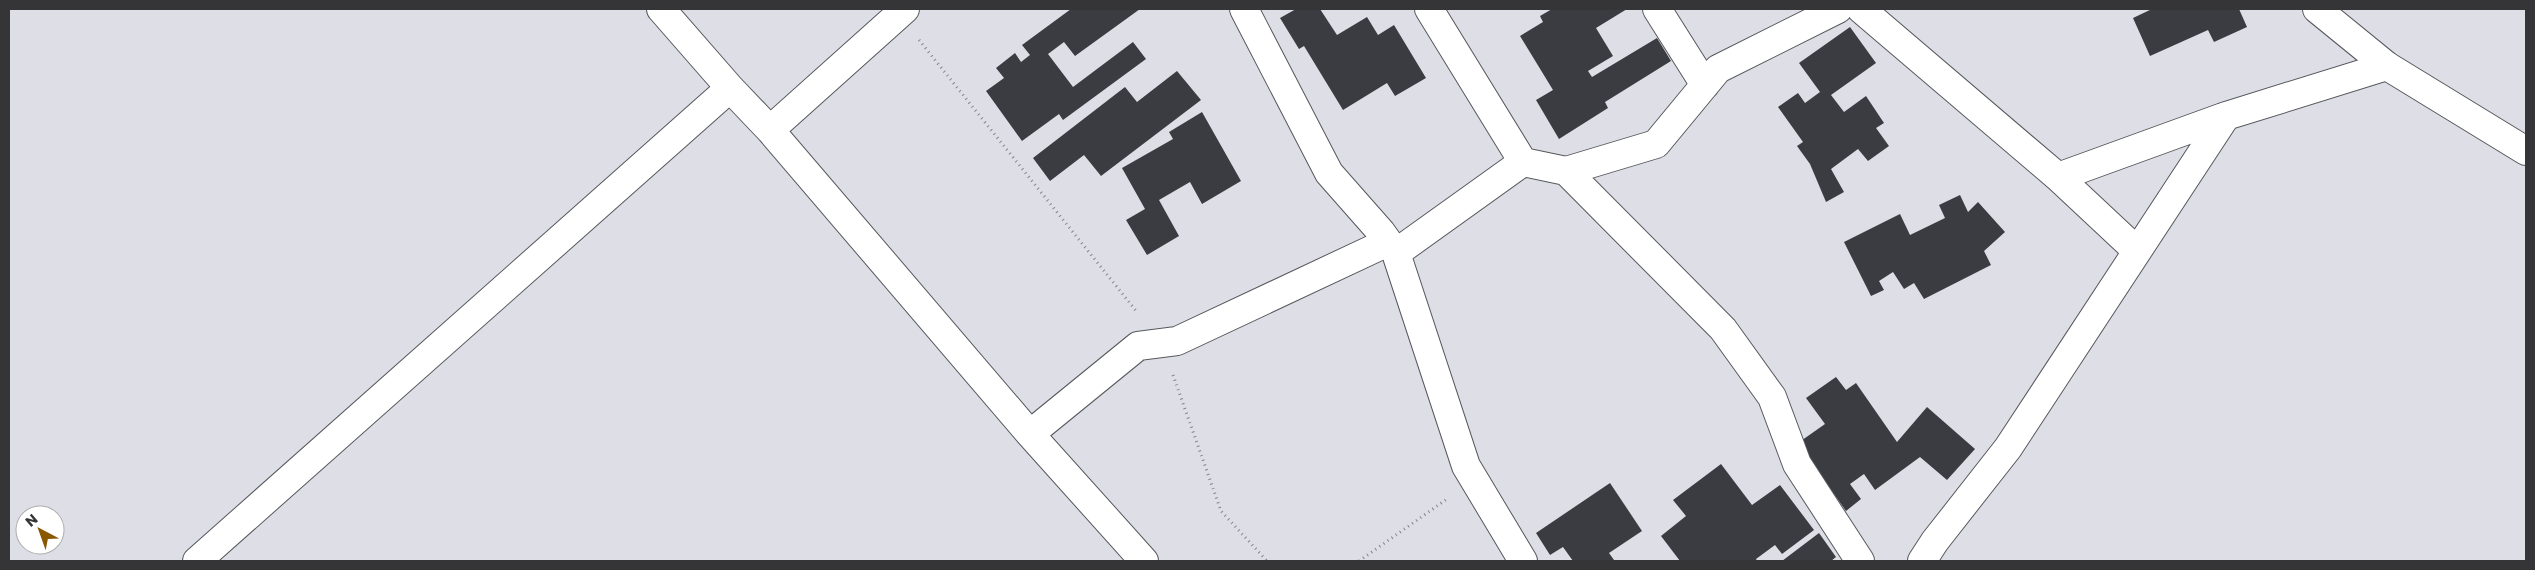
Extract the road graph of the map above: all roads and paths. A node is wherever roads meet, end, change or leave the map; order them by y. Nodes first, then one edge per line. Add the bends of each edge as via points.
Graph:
1 (1244, 9) edge
2 (1428, 9) edge
3 (1657, 9) edge
4 (1838, 9) edge
5 (1860, 9) edge
6 (2317, 9) edge
7 (665, 10) edge
8 (902, 12) edge
9 (2387, 66) junction
10 (1705, 85) junction
11 (730, 88) junction
12 (2226, 116) junction
13 (770, 130) junction
14 (2526, 151) edge
15 (1524, 162) junction
16 (1566, 171) junction
17 (2058, 177) junction
18 (1392, 247) junction
19 (2136, 250) junction
20 (1162, 343) junction
21 (1030, 434) junction
22 (1474, 480) junction
23 (197, 561) edge
24 (1144, 561) edge
25 (1267, 561) edge
26 (1359, 561) edge
27 (1523, 561) edge
28 (1860, 561) edge
29 (1922, 561) edge

1 - 18 street via 1329,173
2 - 15 street
3 - 10 street
4 - 10 street via 1718,69
5 - 17 street
6 - 9 street
7 - 11 street
8 - 13 street
8 - 20 path
9 - 12 street
9 - 14 street
10 - 16 street via 1656,144
11 - 13 street
11 - 23 street
12 - 17 street
12 - 19 street
13 - 21 street
15 - 16 street
15 - 18 street
16 - 28 street via 1724,329 1772,397 1797,464
17 - 19 street
18 - 20 street via 1177,341
18 - 22 street via 1466,466
19 - 29 street via 2008,448
20 - 21 street via 1138,346
20 - 25 path via 1221,511
21 - 24 street
22 - 26 path
22 - 27 street

